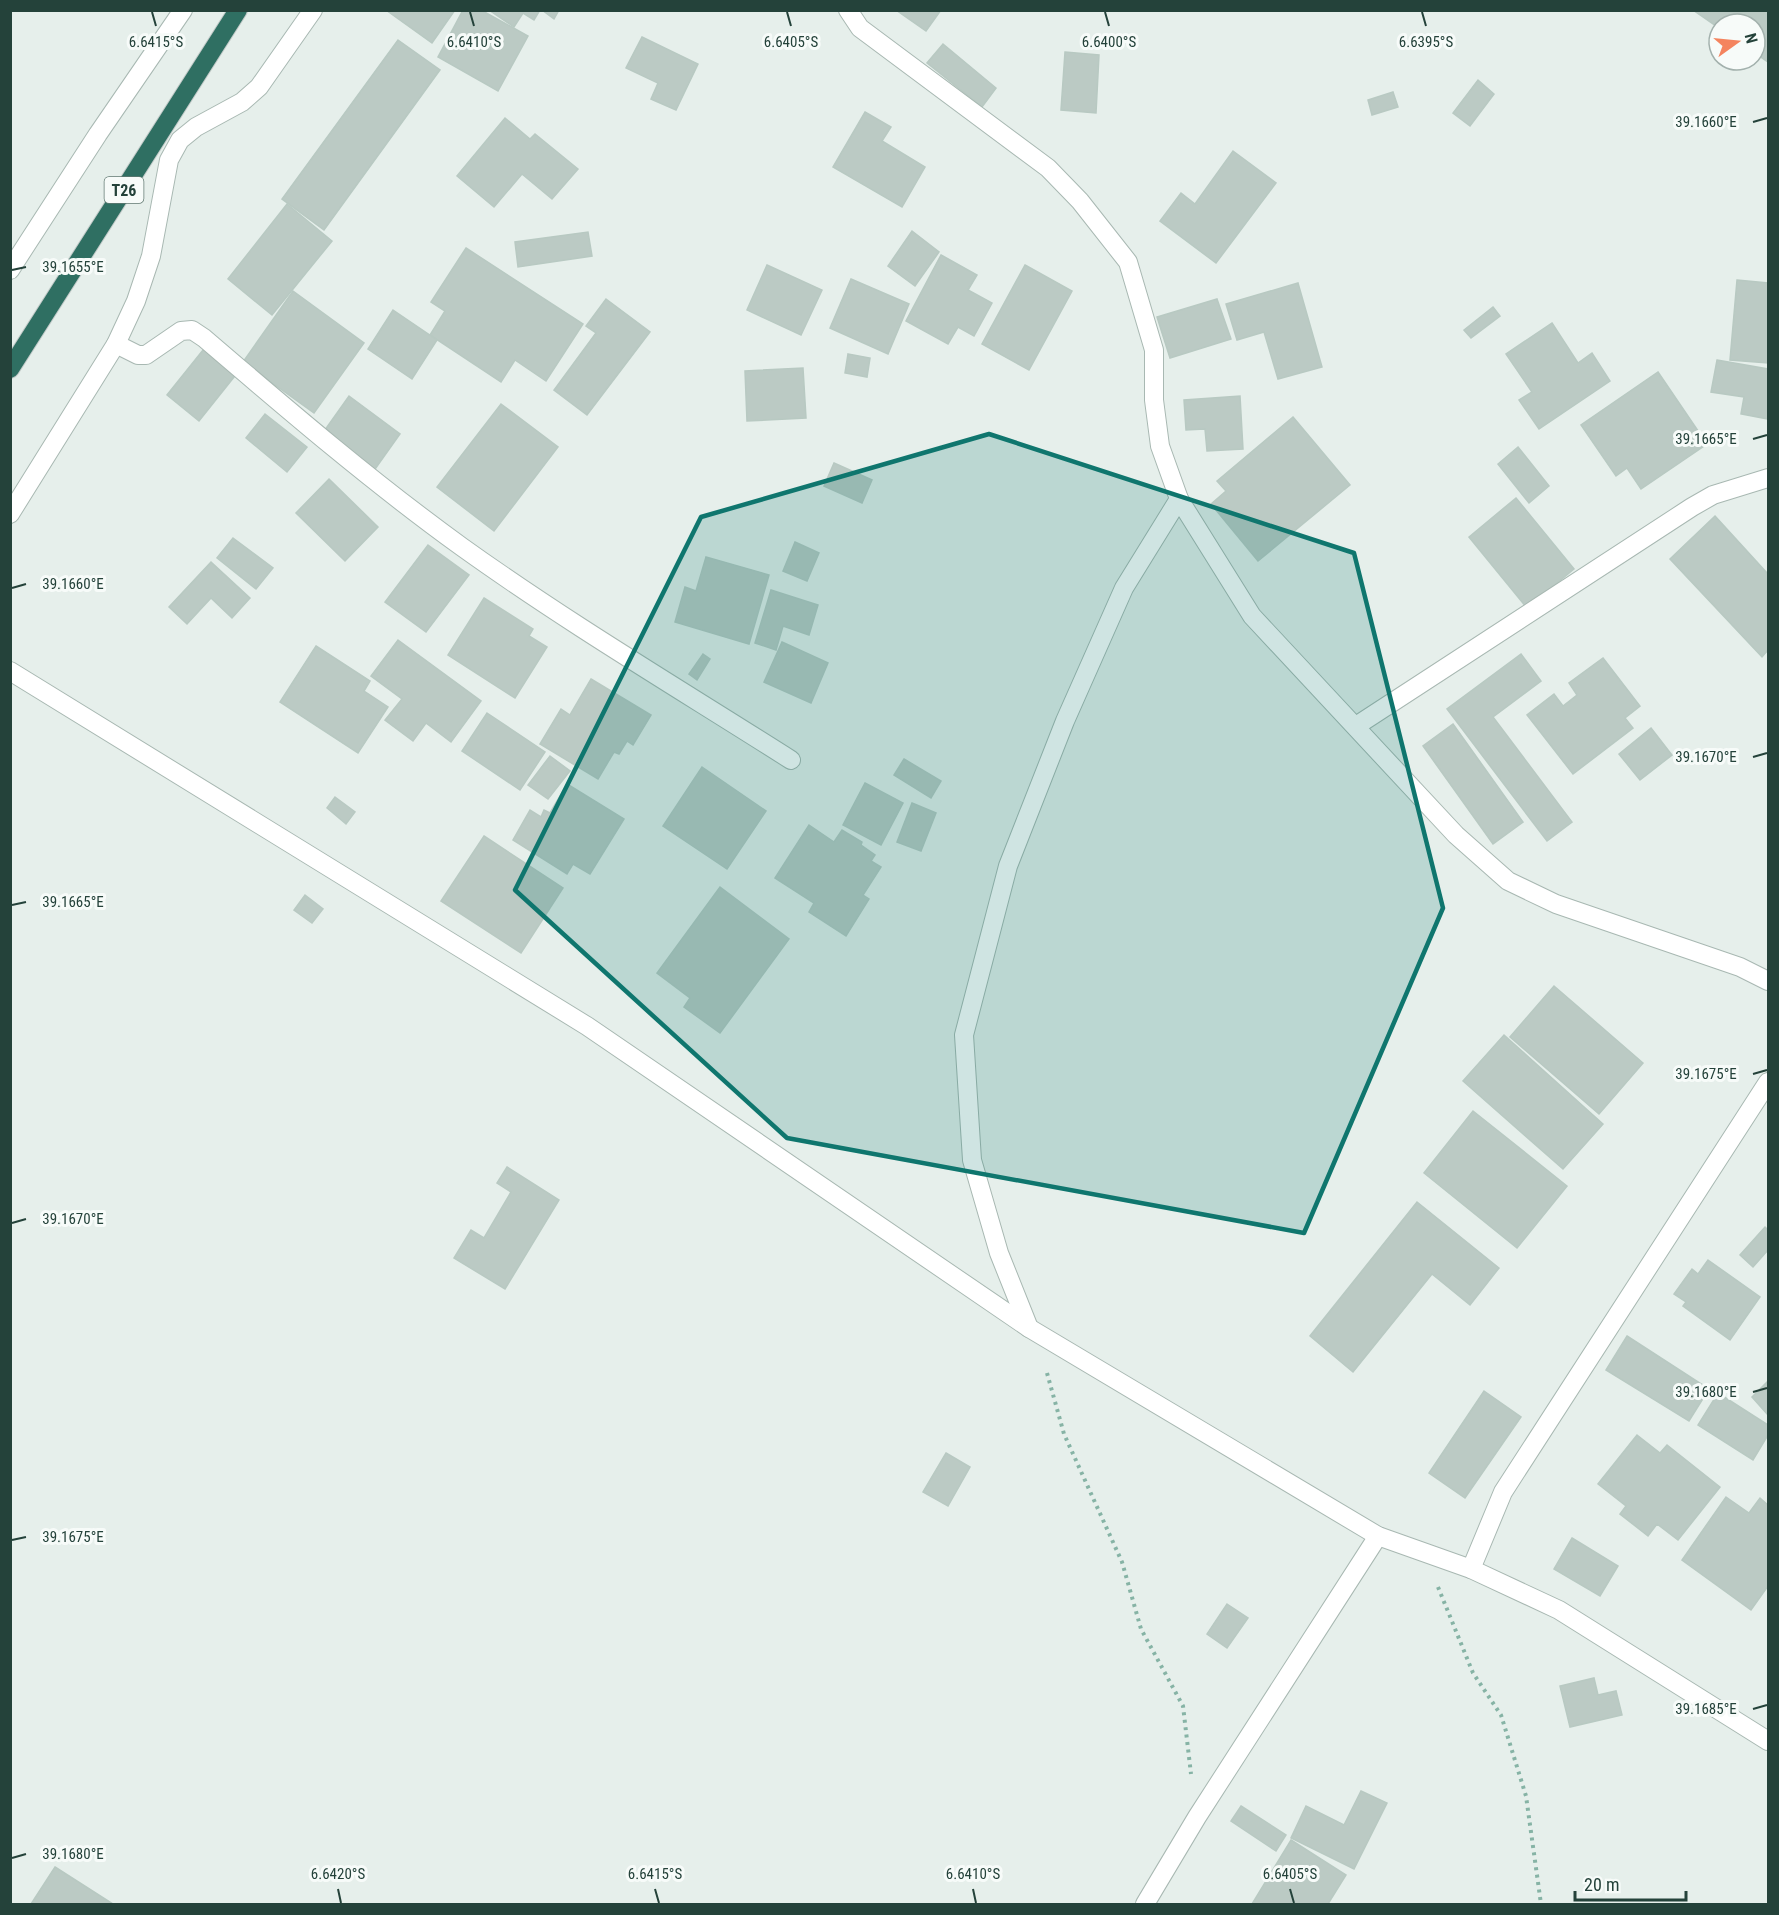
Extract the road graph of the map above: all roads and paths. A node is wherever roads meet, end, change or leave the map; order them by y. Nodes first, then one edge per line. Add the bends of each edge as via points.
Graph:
1 (183, 10) edge
2 (238, 10) edge
3 (313, 10) edge
4 (848, 10) edge
5 (163, 128) junction
6 (180, 140) junction
7 (10, 270) edge
8 (116, 344) junction
9 (10, 369) edge
10 (1768, 478) edge
11 (1179, 499) junction
12 (10, 514) edge
13 (10, 671) edge
14 (1356, 726) junction
15 (791, 760) dead end
16 (1768, 981) edge
17 (1768, 1082) edge
18 (1029, 1328) junction
19 (1378, 1536) junction
20 (1421, 1551) junction
21 (1471, 1569) junction
22 (1768, 1742) edge
23 (1197, 1817) junction
24 (1145, 1905) edge
25 (1541, 1905) edge

1 - 7 street
2 - 5 highway, T26
3 - 6 street via 259,87
4 - 11 street via 860,28 1048,168 1128,262 1154,350 1154,400 1160,446
5 - 6 street
5 - 9 highway, T26
6 - 8 street via 169,160 151,256
8 - 12 street
8 - 15 street via 146,355 181,331 192,330 315,433 462,547 617,651
10 - 14 street via 1713,495 1692,507
11 - 14 street via 1252,616
11 - 18 street via 1124,588 1065,721 1008,866 964,1035 972,1160 999,1253
13 - 18 street via 587,1026
14 - 16 street via 1456,835 1508,881 1556,904 1740,967
17 - 21 street via 1503,1492
18 - 19 street
18 - 23 path via 1050,1379 1064,1434 1122,1562 1141,1629 1183,1706
19 - 20 street
19 - 23 street
20 - 21 street
20 - 25 path via 1473,1673 1501,1715 1526,1796
21 - 22 street via 1559,1610
23 - 24 street

